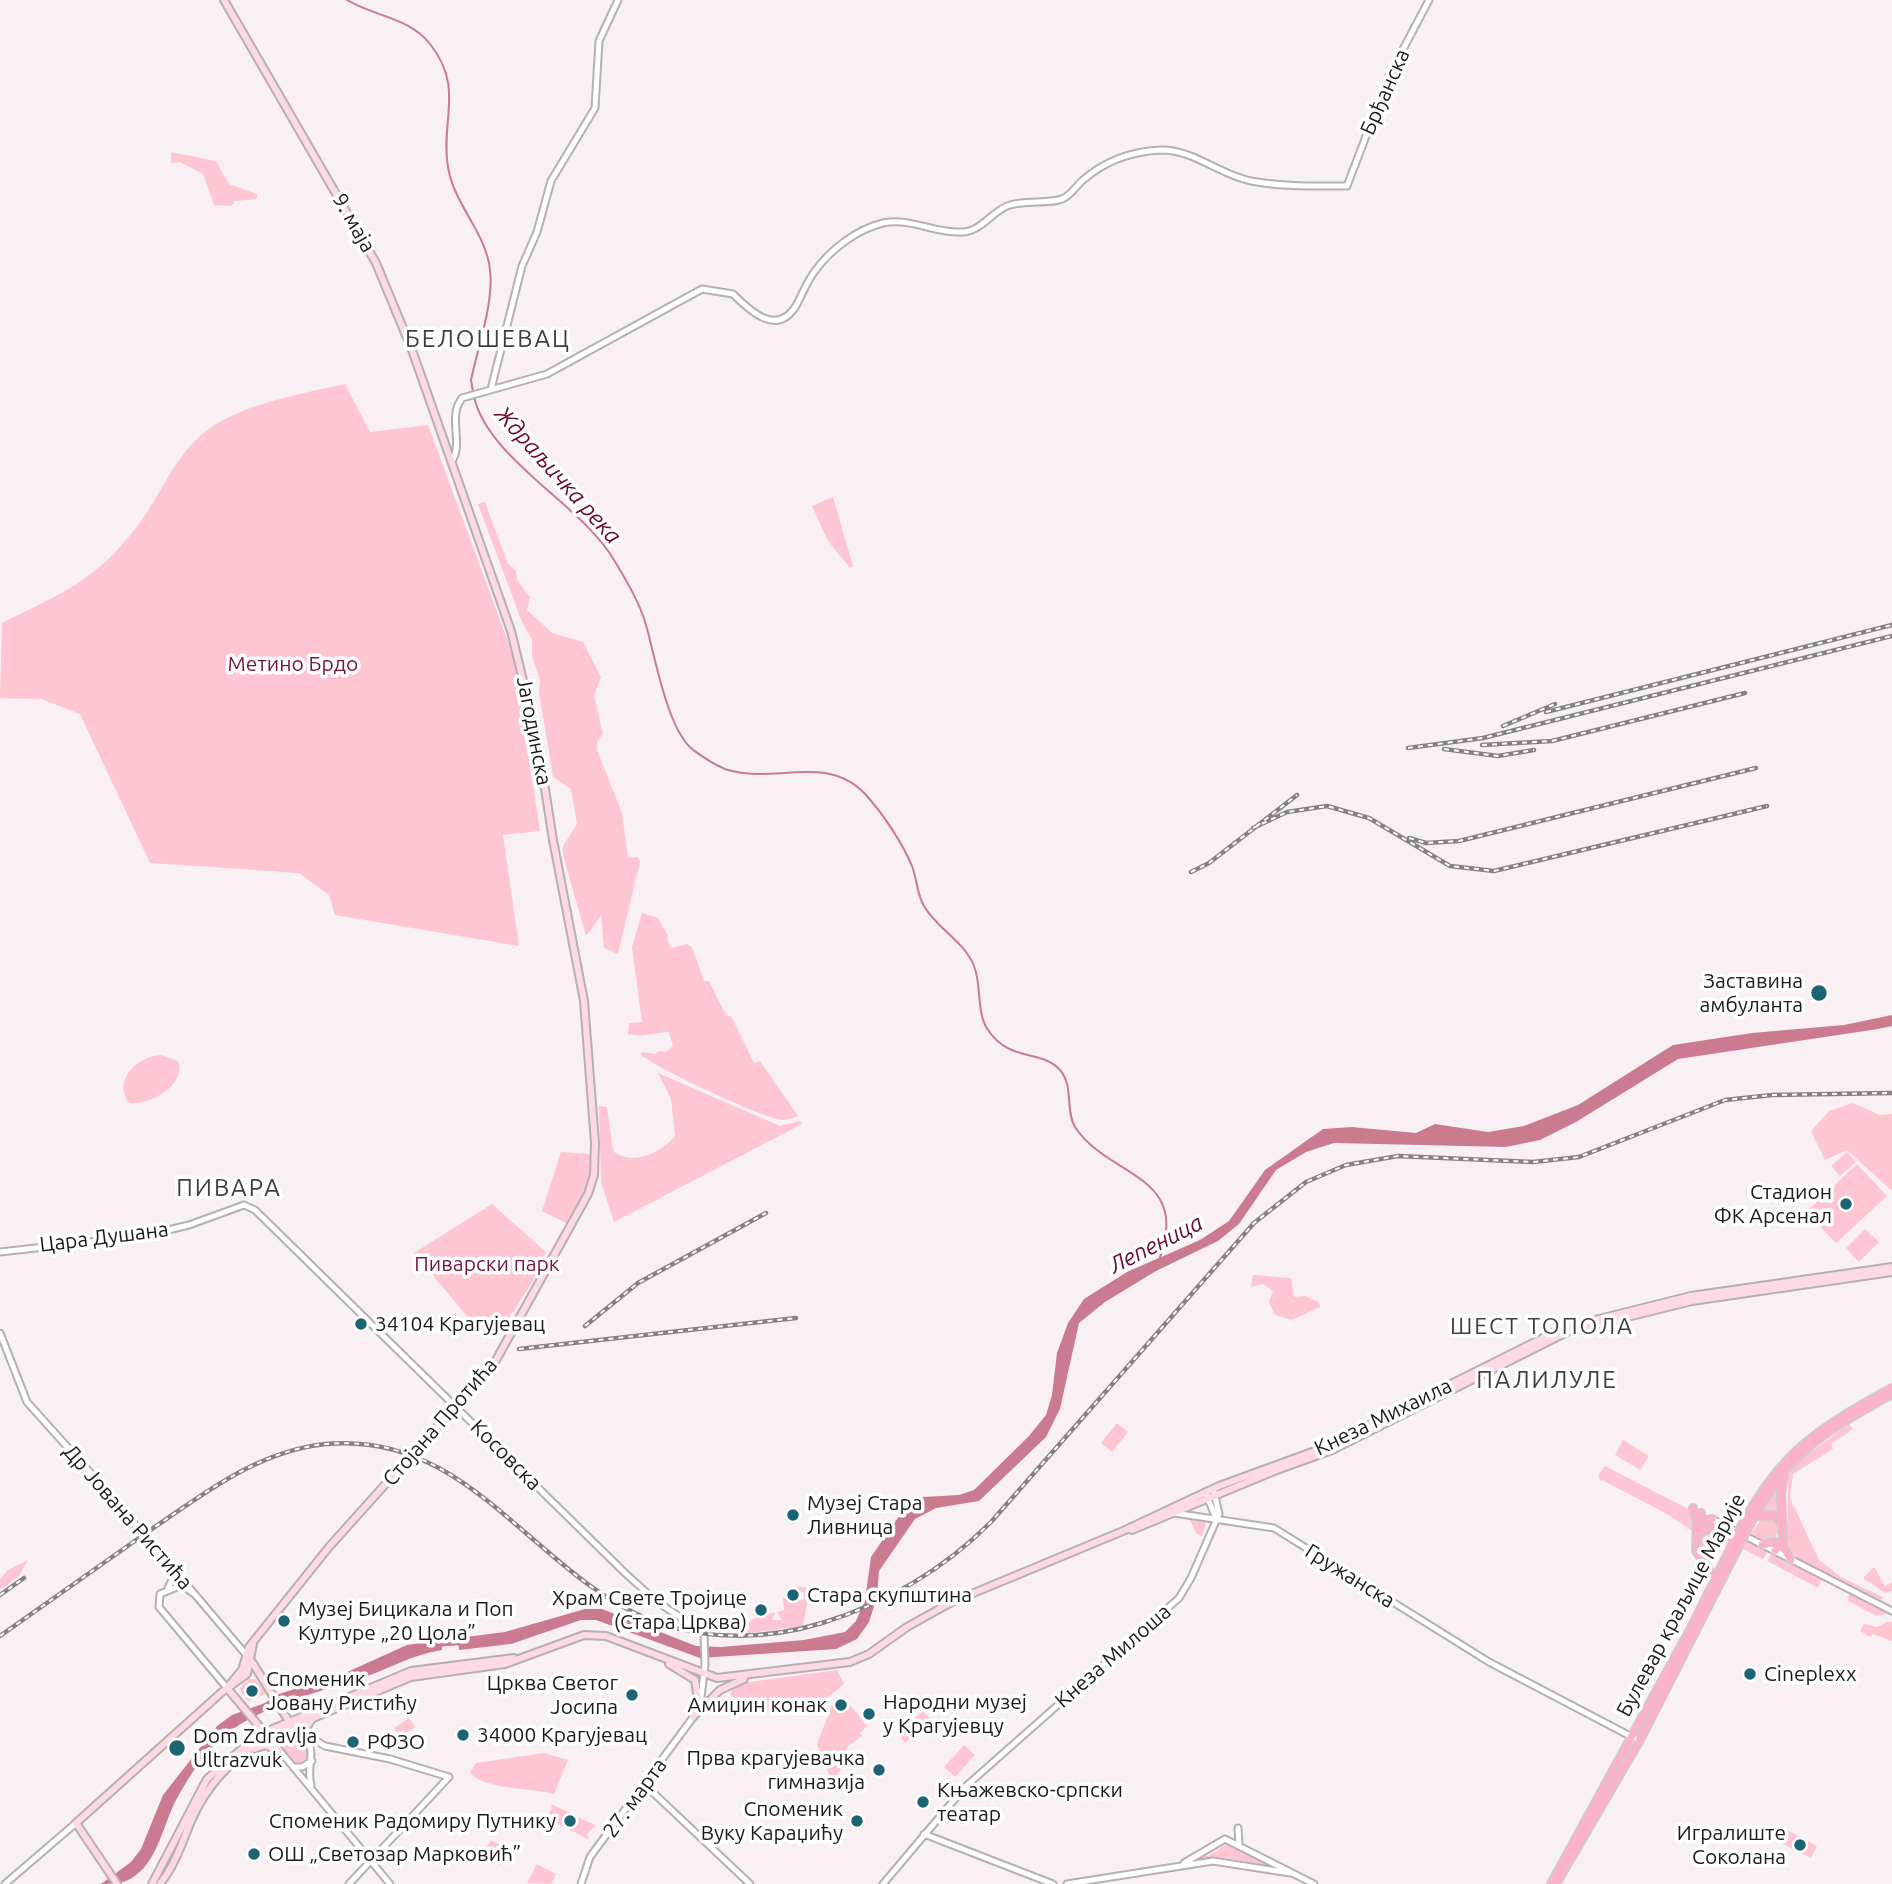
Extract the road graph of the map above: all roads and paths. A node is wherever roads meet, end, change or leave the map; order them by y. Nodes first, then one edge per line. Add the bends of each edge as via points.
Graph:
1 (225, 0) edge
2 (618, 0) edge
3 (1429, 0) edge
4 (495, 376) junction
5 (504, 387) junction
6 (491, 389) junction
7 (452, 461) junction
8 (585, 1009) joint
9 (246, 1205) joint
10 (0, 1252) edge
11 (1892, 1269) edge
12 (0, 1333) edge
13 (1892, 1388) edge
14 (1892, 1394) edge
15 (458, 1407) junction
16 (1785, 1469) junction
17 (1211, 1494) junction
18 (1174, 1513) junction
19 (1702, 1515) junction
20 (1755, 1516) junction
21 (1216, 1518) junction
22 (1724, 1525) junction
23 (1783, 1525) junction
24 (1744, 1529) junction
25 (1698, 1530) junction
26 (1123, 1531) junction
27 (1778, 1544) junction
28 (1762, 1545) junction
29 (1735, 1547) junction
30 (1775, 1551) junction
31 (1727, 1555) junction
32 (1699, 1556) junction
33 (1791, 1560) junction
34 (171, 1567) junction
35 (1715, 1578) junction
36 (167, 1590) junction
37 (193, 1592) junction
38 (1892, 1611) edge
39 (706, 1643) joint
40 (253, 1644) junction
41 (246, 1654) junction
42 (659, 1657) junction
43 (515, 1658) junction
44 (252, 1662) junction
45 (249, 1670) junction
46 (240, 1672) junction
47 (260, 1674) junction
48 (705, 1674) junction
49 (753, 1675) junction
50 (227, 1688) junction
51 (699, 1707) junction
52 (316, 1716) junction
53 (693, 1717) junction
54 (290, 1723) junction
55 (266, 1734) junction
56 (307, 1737) junction
57 (1636, 1739) junction
58 (279, 1751) junction
59 (245, 1752) junction
60 (312, 1762) junction
61 (293, 1767) junction
62 (645, 1785) junction
63 (312, 1788) junction
64 (76, 1822) junction
65 (1238, 1828) dead end
66 (924, 1834) junction
67 (1241, 1845) junction
68 (1195, 1855) junction
69 (371, 1860) junction
70 (1201, 1862) junction
71 (1181, 1865) junction
72 (1272, 1867) junction
73 (5, 1884) edge
74 (117, 1884) edge
75 (154, 1884) edge
76 (349, 1884) edge
77 (390, 1884) edge
78 (581, 1884) edge
79 (750, 1884) edge
80 (883, 1884) edge
81 (1053, 1884) edge
82 (1067, 1884) edge
83 (1314, 1884) edge
84 (1551, 1884) edge
85 (1556, 1884) edge

1 - 7 main road, 9. маја via 376,263
2 - 4 street via 599,41 594,108 551,181 522,266
3 - 5 street, Брђанска via 1389,76 1346,186 1249,181 1175,150 1133,154 1097,170 1064,199 1007,206 972,230 960,233 897,222 864,230 824,260 794,309 783,317 756,316 733,294 702,289 547,374
4 - 5 street
4 - 6 street
5 - 6 street
6 - 7 street via 459,401
7 - 8 main road, Јагодинска via 525,682
8 - 15 main road, Стојана Протића via 595,1148 591,1188 497,1359
9 - 10 street, Цара Душана via 143,1236
9 - 15 street, Косовска
11 - 17 main road, Кнеза Михаила via 1691,1296 1575,1323 1366,1428
12 - 34 street, Др Јована Ристића, bridge via 27,1402
13 - 24 main road, Булевар краљице Марије via 1795,1449 1766,1484
14 - 16 main road, Булевар краљице Марије via 1830,1430
15 - 39 street, Косовска via 625,1573 656,1601 700,1629
15 - 40 main road, Стојана Протића via 343,1531
16 - 20 main road, Булевар краљице Марије
16 - 23 main road
17 - 18 main road, Кнеза Михаила
17 - 21 street
17 - 26 main road, Кнеза Михаила
18 - 21 street, Гружанска
18 - 26 main road, Кнеза Михаила
19 - 22 street
19 - 25 main road
19 - 25 main road
20 - 23 main road via 1774,1515
20 - 24 main road, Булевар краљице Марије
21 - 57 street, Гружанска via 1274,1528 1496,1666
21 - 66 street, Кнеза Милоша via 1191,1578 1175,1601 969,1784
22 - 24 street
22 - 25 main road
23 - 27 main road
24 - 28 street
24 - 29 main road, Булевар краљице Марије, bridge
25 - 32 main road
26 - 49 main road, Кнеза Михаила via 952,1602 863,1657
27 - 28 main road
27 - 30 main road
27 - 33 main road
28 - 30 street
29 - 31 main road, Булевар краљице Марије
29 - 57 main road, Булевар краљице Марије
30 - 33 street
31 - 32 main road via 1714,1560
31 - 35 main road, Булевар краљице Марије
32 - 35 main road
33 - 38 street
34 - 36 street via 173,1578
34 - 37 street, Др Јована Ристића
35 - 57 main road, Булевар краљице Марије
36 - 37 street via 182,1586
36 - 50 street via 160,1594 159,1607
37 - 41 street, Др Јована Ристића
39 - 48 street, 27. марта
40 - 41 main road, Стојана Протића
40 - 44 main road
41 - 44 street, Др Јована Ристића
41 - 46 main road, Стојана Протића
42 - 43 main road via 593,1634
42 - 48 main road, Кнеза Михаила
42 - 51 main road via 692,1677
43 - 52 main road via 499,1665 411,1676
43 - 54 main road via 417,1669
44 - 45 main road
44 - 47 main road, Др Јована Ристића
45 - 46 main road
45 - 47 main road
45 - 50 main road
46 - 50 main road
47 - 54 main road, Др Јована Ристића
48 - 49 main road, Кнеза Михаила via 723,1679
48 - 51 street, 27. марта
49 - 53 main road via 720,1690
50 - 55 main road
50 - 64 main road
51 - 53 street, 27. марта
52 - 54 main road
52 - 56 main road via 306,1728
53 - 62 street, 27. марта
54 - 55 main road
54 - 56 street
55 - 58 street
55 - 59 main road
55 - 75 main road via 207,1779
56 - 60 street
56 - 69 street via 449,1777
57 - 84 main road, Булевар краљице Марије
57 - 85 main road, Булевар краљице Марије
58 - 59 main road via 265,1745
58 - 61 street
59 - 75 main road via 210,1786 175,1860
60 - 61 street
60 - 63 street
61 - 63 street
62 - 78 street, 27. марта via 588,1862
62 - 79 street
63 - 69 street
64 - 73 street
64 - 74 main road
65 - 67 street
66 - 80 street, Кнеза Милоша
66 - 81 street
67 - 68 street via 1223,1839
67 - 72 street
68 - 70 street
68 - 71 street
69 - 76 street
69 - 77 street
70 - 71 street
70 - 72 street
71 - 82 street
72 - 83 street

